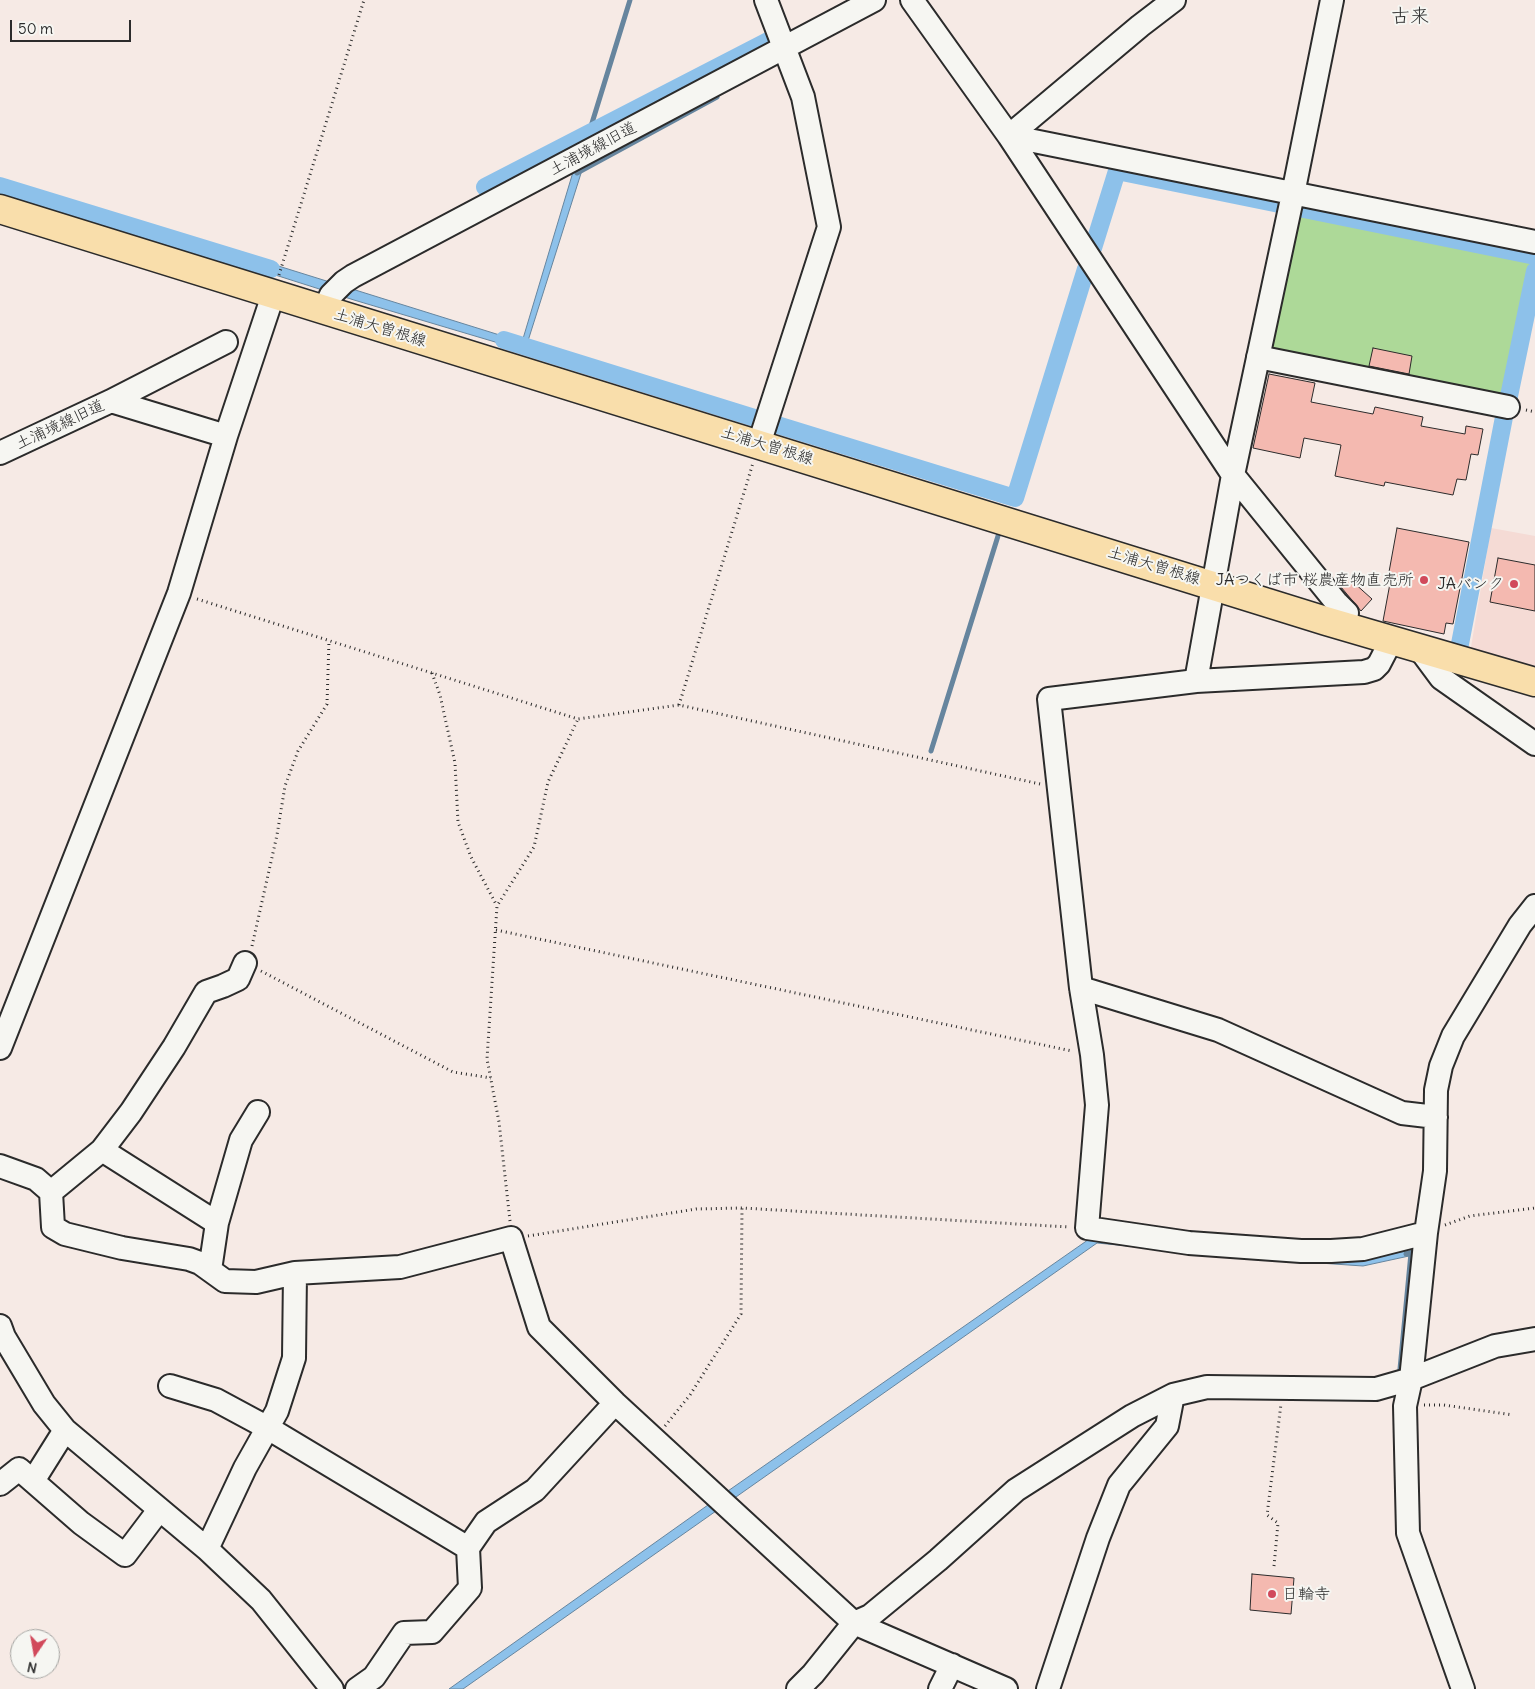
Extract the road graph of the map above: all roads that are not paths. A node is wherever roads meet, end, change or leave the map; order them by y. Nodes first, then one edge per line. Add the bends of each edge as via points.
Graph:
1 (766, 0) edge
2 (874, 0) edge
3 (912, 0) edge
4 (1174, 0) edge
5 (1332, 0) edge
6 (785, 47) junction
7 (1009, 136) junction
8 (1294, 194) junction
9 (0, 209) edge
10 (1535, 242) edge
11 (273, 295) junction
12 (324, 310) junction
13 (226, 342) dead end
14 (1258, 357) junction
15 (116, 402) junction
16 (1508, 407) dead end
17 (226, 436) junction
18 (759, 444) junction
19 (0, 453) edge
20 (1233, 475) junction
21 (1213, 584) junction
22 (1347, 613) dead end
23 (1392, 639) junction
24 (1418, 647) junction
25 (1196, 681) junction
26 (1535, 682) edge
27 (1535, 744) edge
28 (1535, 906) edge
29 (245, 963) road end
30 (1081, 988) junction
31 (0, 1048) edge
32 (258, 1112) dead end
33 (1436, 1117) junction
34 (102, 1150) junction
35 (0, 1166) edge
36 (52, 1192) junction
37 (217, 1223) junction
38 (1426, 1232) junction
39 (210, 1270) junction
40 (295, 1273) junction
41 (0, 1326) edge
42 (1535, 1339) edge
43 (1411, 1379) junction
44 (170, 1386) dead end
45 (1173, 1395) junction
46 (615, 1403) junction
47 (268, 1428) junction
48 (65, 1430) junction
49 (33, 1481) junction
50 (0, 1484) edge
51 (159, 1510) junction
52 (468, 1548) junction
53 (207, 1549) junction
54 (854, 1623) junction
55 (952, 1665) junction
56 (332, 1689) edge
57 (357, 1689) edge
58 (798, 1689) edge
59 (940, 1689) edge
60 (1006, 1689) edge
61 (1048, 1689) edge
62 (1463, 1689) edge

1 - 6 street
2 - 6 street, 土浦境線旧道
3 - 7 street
4 - 7 street
5 - 8 street
6 - 12 street, 土浦境線旧道 via 353,276 331,295
6 - 18 street via 802,97 829,227
7 - 8 street
7 - 20 street
8 - 10 street
8 - 14 street
9 - 11 main road, 土浦大曽根線
11 - 12 main road, 土浦大曽根線
11 - 17 street
12 - 18 main road, 土浦大曽根線
13 - 15 street, 土浦境線旧道
14 - 16 street
14 - 20 street
15 - 17 street
15 - 19 street, 土浦境線旧道
17 - 31 street via 179,593
18 - 21 main road, 土浦大曽根線
20 - 21 street
20 - 22 street
21 - 23 main road, 土浦大曽根線
21 - 25 street
23 - 24 main road, 土浦大曽根線
23 - 25 street via 1379,664 1364,672
24 - 26 main road, 土浦大曽根線
24 - 27 street via 1441,678
25 - 30 street via 1049,699
28 - 33 street via 1520,925 1454,1036 1441,1066 1436,1090
29 - 34 street via 238,979 206,992 168,1055
30 - 33 street via 1218,1030 1402,1113
30 - 38 street via 1097,1105 1087,1228 1189,1242 1324,1251 1363,1249
32 - 37 street via 241,1140
33 - 38 street via 1435,1171
34 - 36 street
34 - 37 street
35 - 36 street via 36,1179
36 - 39 street via 53,1227 65,1234 122,1248 190,1259
37 - 39 street
38 - 43 street
39 - 40 street via 225,1281 256,1282
40 - 46 street via 400,1267 511,1238 539,1327
40 - 47 street via 294,1358 278,1411
41 - 48 street via 44,1404
42 - 43 street via 1495,1346
43 - 45 street via 1376,1389 1207,1387
43 - 62 street via 1405,1406 1408,1532
44 - 47 street via 216,1400
45 - 54 street via 1132,1416 1016,1490 870,1616
45 - 61 street via 1167,1426 1119,1485
46 - 52 street via 535,1490 486,1522
46 - 54 street
47 - 52 street
47 - 53 street via 245,1468
48 - 49 street
48 - 51 street
49 - 50 street via 19,1469
49 - 51 street via 81,1523 125,1555
51 - 53 street
52 - 57 street via 470,1588 432,1632 404,1633 374,1677
53 - 56 street via 261,1600
54 - 55 street
54 - 58 street
55 - 59 street
55 - 60 street

